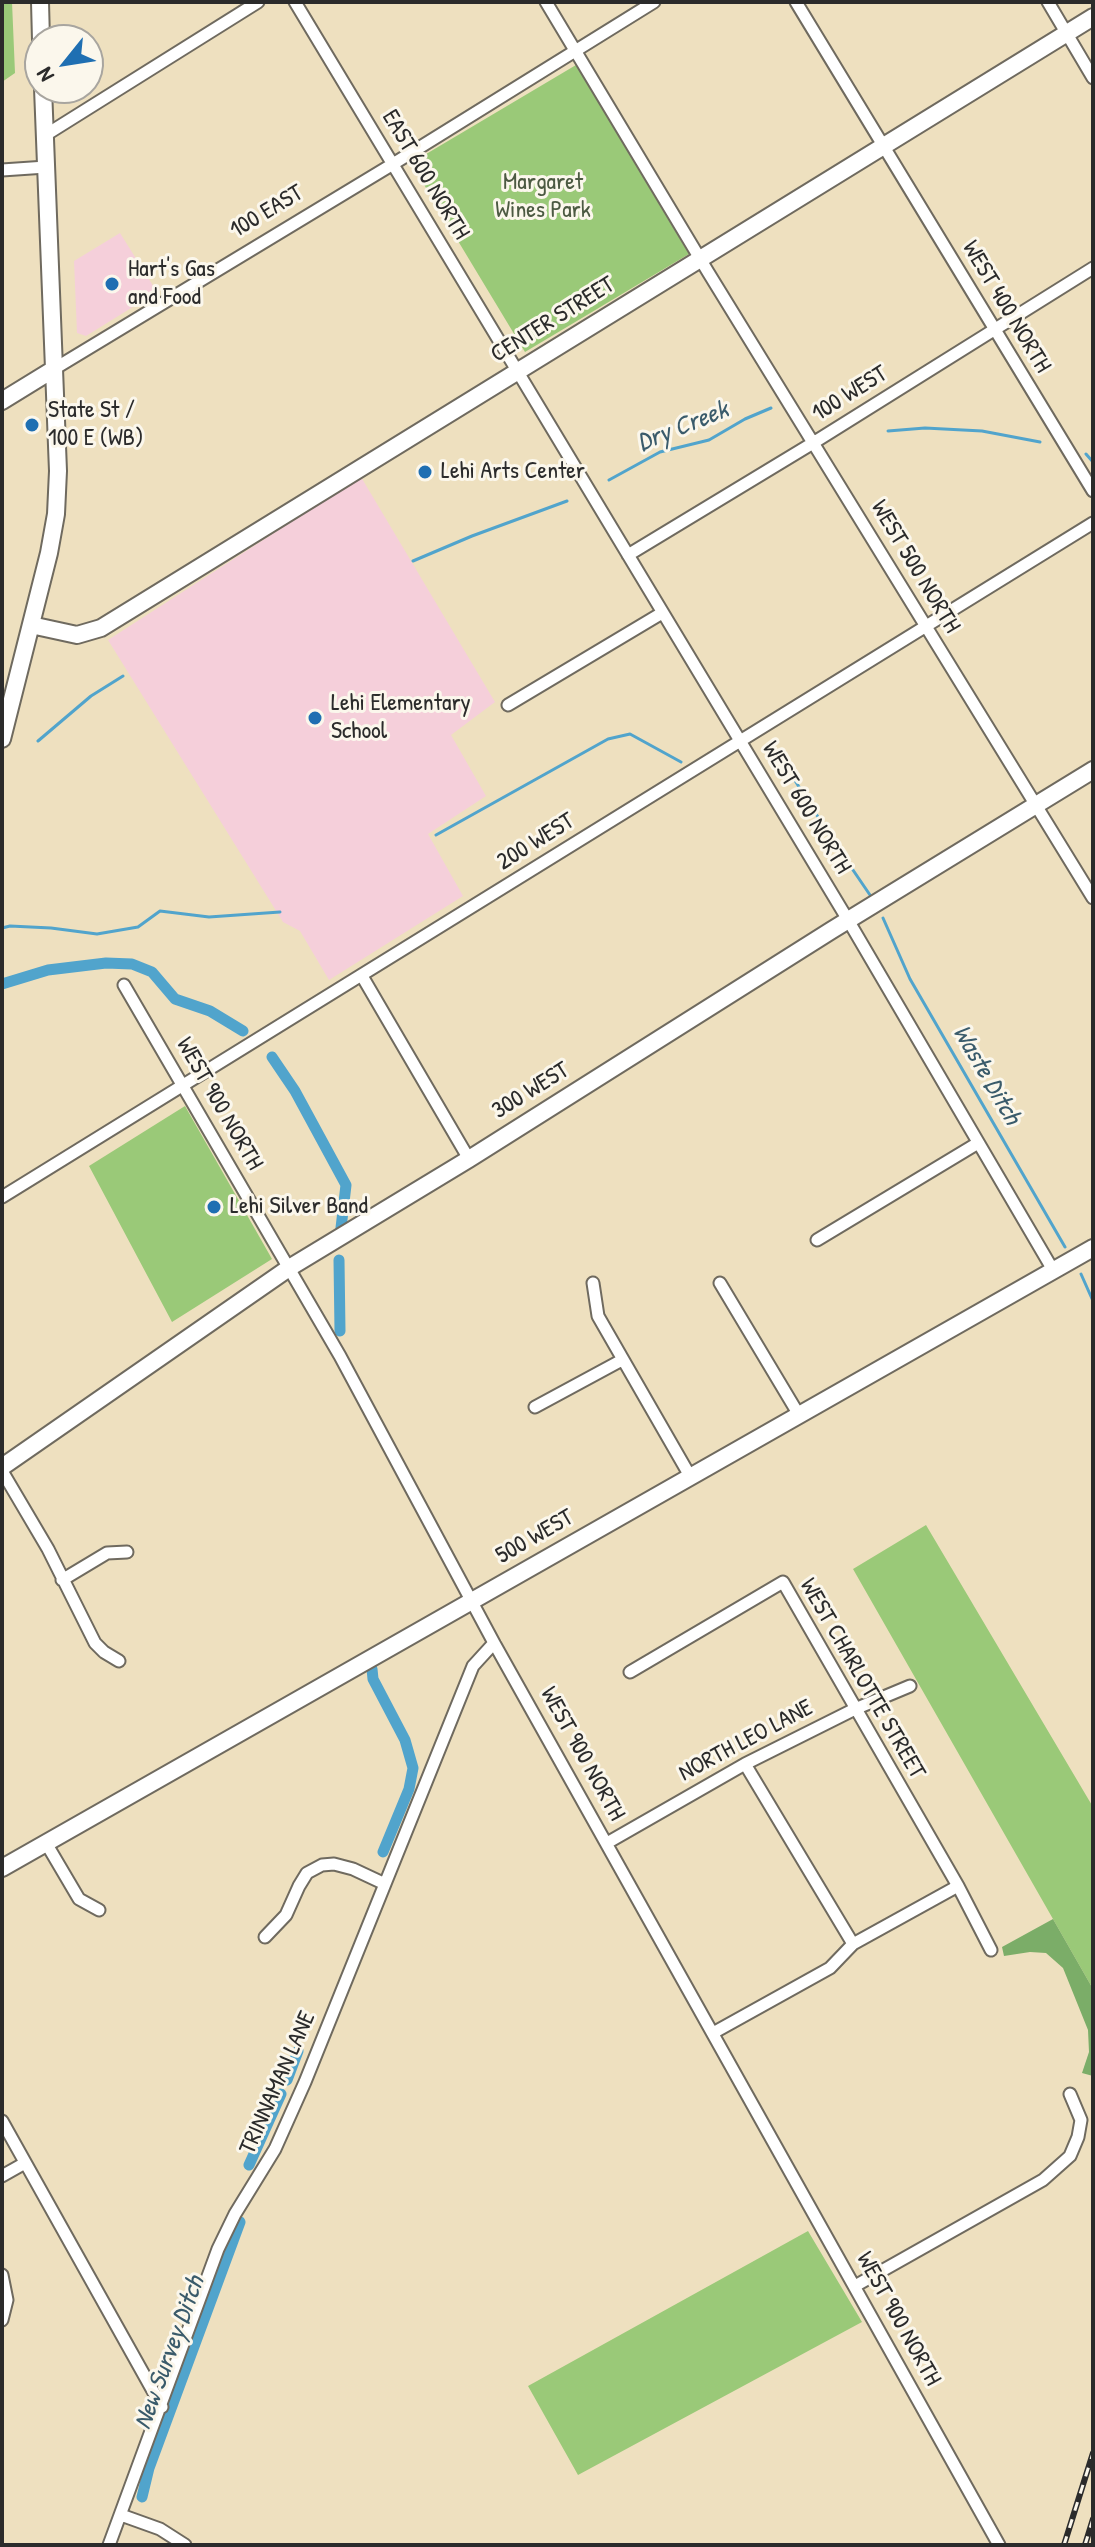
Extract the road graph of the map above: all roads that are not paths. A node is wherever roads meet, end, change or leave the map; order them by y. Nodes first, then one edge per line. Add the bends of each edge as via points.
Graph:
1 (40, 2) edge
2 (258, 2) edge
3 (295, 2) edge
4 (546, 2) edge
5 (654, 2) edge
6 (796, 2) edge
7 (1048, 2) edge
8 (1093, 17) edge
9 (41, 24) edge
10 (1066, 33) junction
11 (576, 51) junction
12 (1093, 78) edge
13 (43, 104) edge
14 (44, 136) junction
15 (884, 145) junction
16 (393, 164) junction
17 (46, 167) junction
18 (2, 170) edge
19 (699, 258) junction
20 (1093, 268) edge
21 (993, 330) junction
22 (54, 369) junction
23 (517, 371) junction
24 (2, 401) edge
25 (813, 443) junction
26 (1093, 491) edge
27 (1093, 523) edge
28 (628, 555) junction
29 (662, 613) junction
30 (31, 625) junction
31 (926, 628) junction
32 (508, 705) dead end
33 (4, 732) edge
34 (739, 741) junction
35 (1093, 770) edge
36 (1035, 805) junction
37 (1093, 898) edge
38 (848, 920) junction
39 (362, 976) junction
40 (124, 985) dead end
41 (183, 1086) junction
42 (978, 1143) junction
43 (469, 1159) junction
44 (2, 1197) edge
45 (817, 1240) dead end
46 (1093, 1248) edge
47 (289, 1268) junction
48 (1053, 1270) junction
49 (593, 1283) dead end
50 (720, 1283) dead end
51 (622, 1360) junction
52 (535, 1407) dead end
53 (799, 1415) junction
54 (2, 1469) edge
55 (690, 1476) junction
56 (127, 1552) dead end
57 (62, 1580) junction
58 (472, 1601) junction
59 (494, 1643) junction
60 (119, 1661) dead end
61 (630, 1672) dead end
62 (910, 1686) dead end
63 (855, 1709) junction
64 (745, 1764) junction
65 (46, 1843) junction
66 (607, 1843) junction
67 (2, 1868) edge
68 (385, 1884) junction
69 (958, 1886) junction
70 (99, 1910) dead end
71 (265, 1937) dead end
72 (853, 1944) junction
73 (991, 1950) dead end
74 (713, 2033) junction
75 (1070, 2094) dead end
76 (2, 2121) edge
77 (25, 2163) junction
78 (2, 2176) edge
79 (2, 2275) edge
80 (855, 2286) junction
81 (2, 2320) edge
82 (162, 2407) junction
83 (121, 2515) junction
84 (109, 2545) edge
85 (185, 2545) edge
86 (999, 2545) edge

1 - 9 street
2 - 14 street
3 - 16 street, EAST 600 NORTH
4 - 11 street, WEST 500 NORTH
5 - 11 street, 100 EAST
6 - 15 street, WEST 400 NORTH
7 - 10 street
8 - 10 street, CENTER STREET
10 - 12 street
10 - 15 street, CENTER STREET
11 - 16 street, 100 EAST
11 - 19 street, WEST 500 NORTH
13 - 14 street
14 - 17 street
15 - 19 street, CENTER STREET
15 - 21 street, WEST 400 NORTH
16 - 22 street, 100 EAST
16 - 23 street, EAST 600 NORTH
17 - 18 street
17 - 22 street
19 - 23 street, CENTER STREET
19 - 25 street, WEST 500 NORTH
20 - 21 street, 100 WEST
21 - 25 street, 100 WEST
21 - 26 street, WEST 400 NORTH
22 - 24 street, 100 EAST
22 - 30 street via 56,514
23 - 28 street, WEST 600 NORTH
23 - 30 street, CENTER STREET via 101,628 77,635
25 - 28 street, 100 WEST
25 - 31 street, WEST 500 NORTH
27 - 31 street, 200 WEST
28 - 29 street, WEST 600 NORTH
29 - 32 street
29 - 34 street, WEST 600 NORTH
30 - 33 street
31 - 34 street, 200 WEST
31 - 36 street, WEST 500 NORTH
34 - 38 street, WEST 600 NORTH
34 - 39 street, 200 WEST
35 - 36 street, 300 WEST
36 - 37 street, WEST 500 NORTH
36 - 38 street, 300 WEST
38 - 42 street, WEST 600 NORTH
38 - 43 street, 300 WEST
39 - 41 street, 200 WEST
39 - 43 street
40 - 41 street, WEST 900 NORTH
41 - 44 street, 200 WEST
41 - 47 street, WEST 900 NORTH
42 - 45 street
42 - 48 street, WEST 600 NORTH
43 - 47 street, 300 WEST
46 - 48 street, 500 WEST
47 - 54 street, 300 WEST
47 - 58 street, WEST 900 NORTH
48 - 53 street, 500 WEST
49 - 51 street via 598,1316
50 - 53 street
51 - 52 street
51 - 55 street
53 - 55 street, 500 WEST
54 - 57 street
55 - 58 street, 500 WEST
56 - 57 street via 107,1553
57 - 60 street via 95,1643
58 - 59 street, WEST 900 NORTH
58 - 65 street, 500 WEST
59 - 66 street, WEST 900 NORTH
59 - 68 street, TRINNAMAN LANE via 473,1666
61 - 63 street, WEST CHARLOTTE STREET via 783,1582
62 - 63 street, NORTH LEO LANE
63 - 64 street, NORTH LEO LANE
63 - 69 street, WEST CHARLOTTE STREET
64 - 66 street, NORTH LEO LANE
64 - 72 street
65 - 67 street, 500 WEST
65 - 70 street via 79,1899
66 - 74 street, WEST 900 NORTH
68 - 71 street via 353,1869 322,1865 307,1873 286,1915
68 - 82 street, TRINNAMAN LANE via 275,2149 218,2249
69 - 72 street
69 - 73 street, WEST CHARLOTTE STREET
72 - 74 street via 830,1968
74 - 80 street, WEST 900 NORTH
75 - 80 street via 1081,2120 1070,2156 1043,2180
76 - 77 street
77 - 78 street
77 - 82 street
79 - 81 street via 7,2300
80 - 86 street, WEST 900 NORTH
82 - 83 street, TRINNAMAN LANE
83 - 84 street, TRINNAMAN LANE
83 - 85 street

